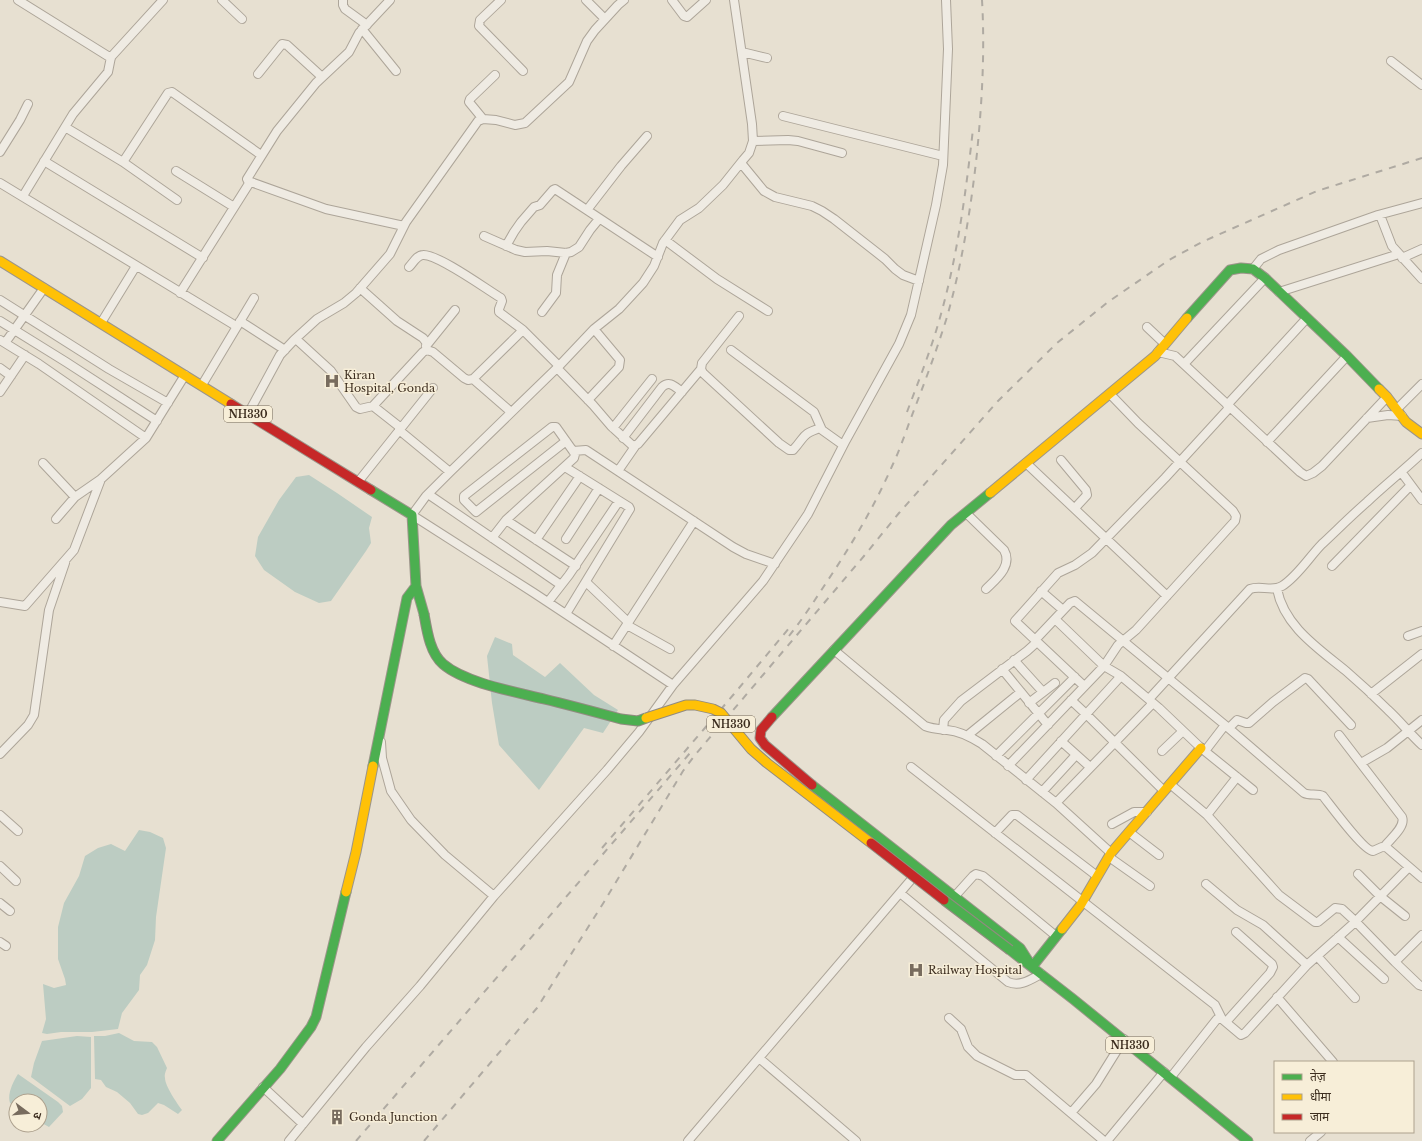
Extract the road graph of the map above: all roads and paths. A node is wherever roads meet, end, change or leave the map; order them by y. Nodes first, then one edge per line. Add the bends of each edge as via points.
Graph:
1 (18, 0) edge
2 (163, 0) edge
3 (222, 0) edge
4 (343, 0) edge
5 (390, 0) edge
6 (586, 0) edge
7 (624, 0) edge
8 (672, 0) edge
9 (706, 0) edge
10 (734, 0) edge
11 (946, 0) edge
12 (496, 2) edge
13 (242, 19) dead end
14 (605, 19) junction
15 (365, 27) junction
16 (742, 52) junction
17 (111, 58) junction
18 (767, 58) dead end
19 (1391, 61) dead end
20 (396, 71) dead end
21 (523, 71) dead end
22 (258, 74) dead end
23 (495, 75) dead end
24 (322, 77) junction
25 (1422, 85) edge
26 (28, 104) dead end
27 (783, 116) dead end
28 (483, 119) junction
29 (65, 127) junction
30 (647, 136) dead end
31 (753, 141) junction
32 (0, 152) edge
33 (842, 153) dead end
34 (261, 155) junction
35 (943, 156) junction
36 (44, 161) junction
37 (123, 162) junction
38 (741, 163) junction
39 (176, 171) dead end
40 (250, 182) junction
41 (0, 183) edge
42 (23, 196) junction
43 (177, 200) dead end
44 (1422, 203) edge
45 (234, 207) junction
46 (587, 210) junction
47 (1380, 215) junction
48 (600, 219) junction
49 (404, 226) junction
50 (484, 236) dead end
51 (665, 240) junction
52 (506, 246) junction
53 (1422, 249) edge
54 (566, 252) junction
55 (1400, 256) junction
56 (658, 257) junction
57 (203, 258) junction
58 (0, 261) edge
59 (136, 266) junction
60 (409, 267) dead end
61 (1253, 269) junction
62 (1265, 278) junction
63 (1422, 279) edge
64 (919, 280) junction
65 (44, 288) junction
66 (360, 288) junction
67 (1279, 292) junction
68 (180, 293) junction
69 (254, 298) dead end
70 (0, 300) edge
71 (455, 310) dead end
72 (768, 311) dead end
73 (542, 312) dead end
74 (25, 315) junction
75 (739, 316) dead end
76 (1307, 318) junction
77 (0, 321) edge
78 (102, 323) junction
79 (238, 323) junction
80 (1147, 326) dead end
81 (594, 329) junction
82 (14, 330) junction
83 (523, 330) junction
84 (296, 339) junction
85 (2, 342) edge
86 (1165, 344) junction
87 (427, 348) junction
88 (285, 350) junction
89 (730, 350) dead end
90 (1158, 352) junction
91 (25, 356) junction
92 (1348, 356) junction
93 (1184, 364) junction
94 (558, 367) junction
95 (0, 368) edge
96 (701, 370) junction
97 (185, 375) junction
98 (11, 376) junction
99 (473, 379) junction
100 (652, 379) dead end
101 (1422, 384) edge
102 (202, 385) junction
103 (433, 388) dead end
104 (0, 392) edge
105 (682, 392) junction
106 (1110, 394) junction
107 (1387, 397) junction
108 (588, 400) junction
109 (168, 403) junction
110 (373, 406) junction
111 (1229, 406) junction
112 (511, 412) junction
113 (1399, 413) junction
114 (248, 414) junction
115 (1367, 418) junction
116 (157, 421) junction
117 (613, 428) junction
118 (821, 428) junction
119 (400, 429) junction
120 (1422, 434) edge
121 (146, 438) junction
122 (623, 438) junction
123 (566, 441) junction
124 (1267, 442) junction
125 (636, 445) junction
126 (843, 445) junction
127 (573, 451) junction
128 (1422, 453) edge
129 (1061, 460) dead end
130 (1180, 462) junction
131 (43, 463) dead end
132 (1026, 463) junction
133 (566, 466) junction
134 (618, 470) junction
135 (450, 472) junction
136 (1402, 473) junction
137 (580, 476) junction
138 (101, 479) junction
139 (358, 482) junction
140 (1411, 485) junction
141 (599, 488) junction
142 (428, 494) junction
143 (75, 497) junction
144 (1422, 500) edge
145 (619, 501) junction
146 (1075, 508) junction
147 (966, 513) junction
148 (412, 516) junction
149 (56, 518) dead end
150 (506, 520) junction
151 (694, 522) junction
152 (492, 538) junction
153 (1106, 538) junction
154 (566, 539) dead end
155 (536, 540) junction
156 (67, 558) junction
157 (775, 564) junction
158 (576, 566) junction
159 (1332, 566) dead end
160 (586, 582) junction
161 (561, 585) junction
162 (416, 586) junction
163 (986, 589) dead end
164 (1276, 589) junction
165 (1041, 591) junction
166 (1167, 596) junction
167 (0, 602) edge
168 (548, 602) junction
169 (1063, 610) junction
170 (566, 614) junction
171 (1055, 619) junction
172 (628, 624) junction
173 (1422, 631) edge
174 (1408, 636) dead end
175 (1036, 641) junction
176 (1124, 641) junction
177 (613, 646) junction
178 (670, 649) dead end
179 (834, 650) junction
180 (1422, 654) edge
181 (1014, 660) junction
182 (1104, 666) junction
183 (1002, 669) junction
184 (1121, 676) junction
185 (1075, 677) junction
186 (1168, 678) junction
187 (1056, 683) dead end
188 (673, 686) junction
189 (1084, 686) junction
190 (1021, 692) junction
191 (1043, 692) junction
192 (1371, 694) junction
193 (1071, 700) junction
194 (1151, 701) junction
195 (1029, 703) junction
196 (1038, 713) junction
197 (1086, 714) junction
198 (1422, 720) edge
199 (1048, 724) junction
200 (1351, 725) dead end
201 (1227, 726) junction
202 (380, 730) junction
203 (943, 730) junction
204 (1408, 730) junction
205 (1183, 731) junction
206 (968, 735) junction
207 (1339, 735) dead end
208 (1061, 741) junction
209 (1115, 742) junction
210 (1422, 745) edge
211 (1203, 750) junction
212 (1162, 751) dead end
213 (0, 754) edge
214 (1076, 754) junction
215 (996, 756) junction
216 (1361, 763) junction
217 (1008, 766) junction
218 (911, 767) dead end
219 (1090, 767) junction
220 (1237, 777) junction
221 (1026, 780) junction
222 (1167, 787) junction
223 (1253, 790) dead end
224 (1042, 792) junction
225 (1056, 803) junction
226 (1146, 812) junction
227 (0, 815) edge
228 (1207, 815) junction
229 (1112, 824) dead end
230 (18, 831) dead end
231 (995, 832) junction
232 (1129, 832) junction
233 (1384, 847) junction
234 (1110, 855) junction
235 (1159, 855) dead end
236 (0, 866) edge
237 (1409, 867) junction
238 (920, 869) junction
239 (1358, 874) dead end
240 (1098, 876) junction
241 (1421, 876) edge
242 (16, 881) dead end
243 (1206, 884) dead end
244 (1150, 886) dead end
245 (900, 893) junction
246 (494, 896) junction
247 (955, 896) junction
248 (1380, 896) junction
249 (1082, 902) junction
250 (0, 903) edge
251 (10, 911) dead end
252 (1405, 916) dead end
253 (1355, 921) junction
254 (1236, 932) dead end
255 (1422, 935) edge
256 (1056, 936) junction
257 (1338, 936) junction
258 (1317, 956) junction
259 (1395, 962) junction
260 (1307, 965) junction
261 (1032, 967) junction
262 (1041, 974) junction
263 (1384, 979) dead end
264 (1422, 986) edge
265 (1277, 997) junction
266 (1355, 998) dead end
267 (949, 1018) dead end
268 (1224, 1020) junction
269 (1124, 1040) junction
270 (759, 1058) junction
271 (1332, 1061) edge
272 (1167, 1075) junction
273 (263, 1087) junction
274 (1071, 1113) junction
275 (303, 1124) junction
276 (1320, 1133) edge
277 (217, 1141) edge
278 (289, 1141) edge
279 (688, 1141) edge
280 (856, 1141) edge
281 (1105, 1141) edge
282 (1248, 1141) edge
283 (1310, 1141) edge

1 - 17 street
2 - 17 street
3 - 13 street
4 - 15 street via 345,9
5 - 15 street
6 - 14 street
7 - 14 street
8 - 9 street via 687,17
10 - 16 street
11 - 35 street via 948,50
12 - 21 street via 480,20 479,26
14 - 28 street via 587,42 569,82 525,123 515,125
15 - 20 street
15 - 24 street via 348,52
16 - 18 street
16 - 31 street
17 - 29 street via 108,72
19 - 25 street
22 - 24 street via 282,44 287,45
23 - 28 street via 469,102
24 - 34 street via 277,131
26 - 32 street
27 - 35 street
28 - 49 street via 478,121
29 - 36 street
29 - 37 street
30 - 46 street
31 - 33 street via 798,141
31 - 38 street via 749,153
34 - 37 street via 172,92 168,93
34 - 40 street via 247,179
35 - 64 street via 936,205
36 - 42 street
36 - 57 street
37 - 43 street
38 - 51 street via 723,186 699,208 680,220
38 - 64 street via 764,191 775,197 822,211 903,275
39 - 45 street
40 - 45 street
40 - 49 street via 326,209
41 - 42 street
42 - 59 street
44 - 47 street
45 - 57 street
46 - 48 street
46 - 52 street via 556,189 553,190 540,205 534,207
47 - 55 street via 1392,246
47 - 61 street via 1279,250 1261,259
48 - 54 street via 578,247
48 - 56 street
49 - 66 street via 390,254
50 - 52 street
51 - 56 street
51 - 72 street via 717,279
52 - 54 street via 525,252
53 - 55 street
54 - 73 street via 556,275 556,293
55 - 63 street
55 - 67 street
56 - 81 street via 643,283
57 - 68 street
58 - 65 main road, NH330
59 - 68 street
59 - 78 street
60 - 83 street via 421,255 445,263 501,298 499,312
61 - 62 main road
61 - 86 main road via 1230,270
62 - 67 main road
62 - 93 street
64 - 126 street via 911,315 899,344
65 - 74 street
65 - 78 main road, NH330
66 - 84 street via 344,303 317,319
66 - 87 street via 397,321 423,338
67 - 76 main road
68 - 79 street
69 - 79 street
70 - 74 street
71 - 87 street
74 - 82 street
74 - 109 street
75 - 96 street via 702,363
76 - 92 main road
76 - 111 street
77 - 82 street
78 - 97 main road, NH330
79 - 88 street
79 - 102 street
80 - 86 street
81 - 94 street
81 - 108 street via 621,362 620,367
82 - 85 street
82 - 116 street
83 - 94 street
83 - 99 street
84 - 88 street
84 - 110 street via 331,371 356,407 360,409
85 - 91 street
86 - 90 main road
87 - 99 street via 464,378
87 - 110 street
88 - 114 street
89 - 118 street via 814,412
90 - 93 street via 1174,356
90 - 106 main road
91 - 98 street
91 - 121 street
92 - 107 main road
92 - 124 street
93 - 111 street
94 - 108 street
94 - 112 street
95 - 98 street
96 - 105 street
96 - 118 street via 789,450 793,450 808,432
97 - 102 main road, NH330
97 - 109 street
98 - 104 street
99 - 112 street
100 - 117 street
101 - 113 street
102 - 114 main road, NH330
103 - 119 street
105 - 122 street via 670,384 662,386
105 - 125 street
106 - 130 street
106 - 132 main road
107 - 113 main road
107 - 115 street
108 - 117 street
109 - 116 street
110 - 119 street
111 - 124 street
111 - 130 street
112 - 135 street
113 - 115 street
113 - 120 main road
114 - 139 main road, NH330
115 - 124 street via 1310,476 1300,472
116 - 121 street
117 - 122 street
118 - 126 street
119 - 135 street
119 - 139 street
121 - 138 street
122 - 125 street via 631,445
123 - 123 street via 556,427 552,427 464,496 464,500 476,512
123 - 127 street
125 - 134 street
126 - 157 street via 808,514
127 - 133 street via 575,457
127 - 134 street via 586,450
128 - 136 street
129 - 146 street via 1086,490 1086,495
130 - 153 street
130 - 166 street via 1236,516 1230,528
131 - 143 street
132 - 146 street
132 - 147 main road
133 - 137 street
133 - 150 street
134 - 151 street
135 - 142 street
136 - 140 street
136 - 164 street via 1322,544 1284,585
137 - 141 street
137 - 155 street
138 - 143 street
138 - 156 street via 74,550
139 - 148 main road, NH330
140 - 144 street
140 - 159 street
141 - 145 street
141 - 154 street
142 - 148 street
142 - 152 street
143 - 149 street
145 - 158 street
145 - 160 street via 629,507 630,511
146 - 153 street
147 - 163 street via 1004,550 1008,558 1006,567
147 - 179 main road via 951,525
148 - 162 main road, NH330
148 - 168 street
150 - 152 street
150 - 155 street
151 - 157 street via 739,551
151 - 172 street
152 - 161 street
153 - 165 street via 1092,554 1058,573
153 - 166 street
155 - 158 street
156 - 167 street via 25,606
156 - 213 street via 49,610 34,715 28,725
157 - 188 street
158 - 161 street
160 - 170 street
160 - 172 street
161 - 168 street
162 - 202 main road via 407,598
162 - 261 main road, NH330, bridge via 428,634 436,654 443,664 456,673 498,687 631,721 686,705 695,705 721,713 751,749 767,763
164 - 186 street via 1256,586 1250,589
164 - 192 street via 1284,610 1309,641
165 - 169 street
165 - 175 street via 1014,620
166 - 176 street
168 - 170 street
169 - 171 street
169 - 176 street via 1076,601
170 - 177 street
171 - 175 street
171 - 182 street
172 - 177 street
172 - 178 street
173 - 174 street
175 - 181 street
175 - 185 street
176 - 182 street via 1118,645
176 - 186 street
177 - 188 street
179 - 203 street via 925,726
179 - 238 main road via 762,730 760,738 795,771
180 - 192 street
181 - 183 street
181 - 191 street
182 - 184 street
182 - 189 street
183 - 190 street
183 - 203 street via 961,701 944,720
184 - 194 street
184 - 197 street
185 - 189 street
185 - 196 street
186 - 194 street
186 - 201 street
187 - 191 street
188 - 246 street via 612,764
189 - 193 street
190 - 195 street
190 - 206 street
191 - 195 street
192 - 204 street
193 - 197 street
193 - 199 street
194 - 205 street
194 - 209 street
195 - 196 street
196 - 199 street
196 - 215 street
197 - 208 street
197 - 209 street
198 - 204 street
199 - 217 street
200 - 201 street via 1305,678 1248,723 1237,720
201 - 211 street
201 - 233 street via 1304,793 1323,796 1368,850 1374,851
202 - 246 street via 382,758 391,792 411,820 444,855
202 - 273 main road via 356,852 316,1017 280,1068
203 - 206 street
204 - 210 street
204 - 216 street via 1387,748
205 - 211 street
205 - 212 street
206 - 215 street
207 - 216 street
208 - 214 street
208 - 221 street
209 - 219 street
209 - 222 street
211 - 220 street
211 - 222 main road
214 - 219 street
214 - 224 street
215 - 217 street
216 - 233 street via 1403,820 1402,826
217 - 221 street
218 - 231 street
219 - 225 street
220 - 223 street
220 - 228 street
221 - 224 street
222 - 226 main road
222 - 228 street
224 - 225 street
225 - 234 street
226 - 229 street via 1134,812
226 - 232 main road
227 - 230 street
228 - 253 street via 1274,890 1311,920 1318,922 1337,908 1342,909
231 - 240 street via 1012,815 1017,815
231 - 249 street
232 - 234 main road
232 - 235 street
233 - 237 street
234 - 240 main road
234 - 244 street
236 - 242 street
237 - 241 street
237 - 248 street
238 - 245 street
238 - 247 main road
239 - 248 street
240 - 249 main road
243 - 260 street via 1236,910 1263,925
245 - 262 street via 1008,982 1019,984
245 - 270 street
246 - 275 street
247 - 256 street via 973,876 983,876
247 - 261 main road via 1020,948
248 - 252 street
248 - 253 street
249 - 256 main road
249 - 268 street via 1215,1006
250 - 251 street
253 - 257 street
253 - 259 street
254 - 268 street via 1273,967
255 - 259 street
256 - 261 main road
257 - 258 street
257 - 263 street
258 - 260 street
258 - 266 street
259 - 264 street
260 - 265 street
261 - 262 main road, NH330
262 - 269 main road, NH330
265 - 268 street via 1243,1035
265 - 271 street
267 - 274 street via 961,1029 968,1047 978,1056 1015,1075 1026,1076
268 - 272 street via 1217,1019
269 - 272 main road, NH330
269 - 274 street via 1096,1084
270 - 279 street
270 - 280 street
272 - 281 street
272 - 282 main road, NH330
273 - 275 street
273 - 277 main road
274 - 281 street
275 - 278 street
276 - 283 street

